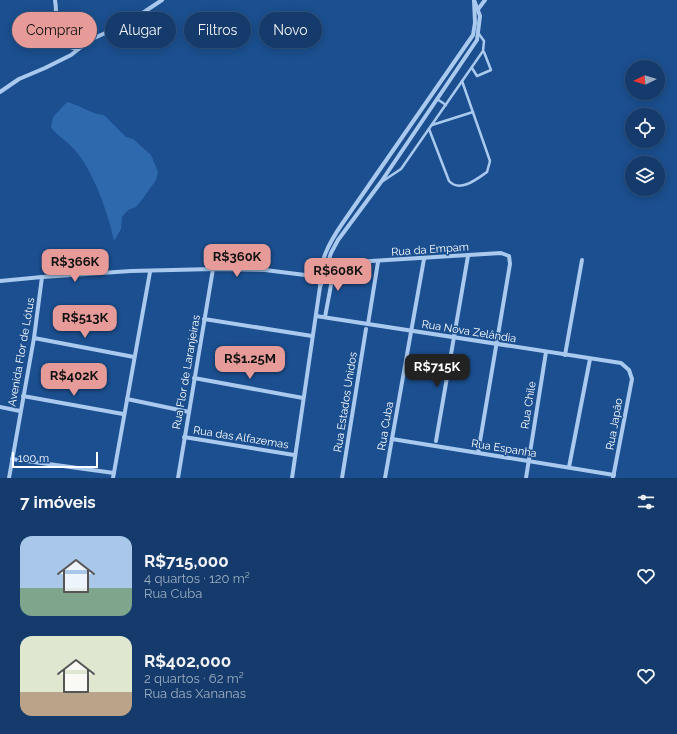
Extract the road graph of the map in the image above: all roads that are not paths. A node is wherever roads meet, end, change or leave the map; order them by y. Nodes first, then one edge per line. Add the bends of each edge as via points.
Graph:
1 (55, 0) edge
2 (162, 0) edge
3 (474, 0) edge
4 (485, 0) edge
5 (479, 8) junction
6 (479, 34) junction
7 (78, 49) junction
8 (483, 51) junction
9 (472, 68) junction
10 (462, 81) junction
11 (0, 92) edge
12 (432, 95) junction
13 (437, 99) junction
14 (446, 105) junction
15 (473, 112) junction
16 (431, 126) junction
17 (429, 129) junction
18 (381, 182) junction
19 (468, 256) junction
20 (424, 259) junction
21 (582, 260) dead end
22 (378, 262) junction
23 (322, 264) junction
24 (328, 264) junction
25 (335, 264) junction
26 (213, 269) junction
27 (150, 272) junction
28 (42, 277) junction
29 (321, 278) junction
30 (0, 282) edge
31 (316, 316) junction
32 (325, 317) junction
33 (204, 319) junction
34 (367, 326) junction
35 (411, 331) junction
36 (312, 336) junction
37 (454, 337) junction
38 (34, 338) junction
39 (497, 344) junction
40 (546, 352) junction
41 (565, 355) junction
42 (134, 357) junction
43 (590, 359) junction
44 (631, 374) joint
45 (194, 378) junction
46 (23, 396) junction
47 (303, 398) junction
48 (126, 399) junction
49 (0, 407) edge
50 (20, 411) junction
51 (188, 412) junction
52 (123, 414) junction
53 (184, 437) junction
54 (392, 439) junction
55 (436, 441) dead end
56 (478, 453) junction
57 (294, 455) junction
58 (12, 459) junction
59 (529, 461) junction
60 (569, 467) junction
61 (114, 473) junction
62 (614, 476) edge
63 (9, 478) edge
64 (113, 478) edge
65 (178, 478) edge
66 (292, 478) edge
67 (342, 478) edge
68 (385, 478) edge
69 (526, 478) edge

1 - 7 street via 58,42
2 - 7 street via 129,22 90,40
3 - 5 street
3 - 12 street via 475,23 472,35
4 - 5 street
5 - 6 street
6 - 8 lane via 484,41
6 - 13 street
7 - 11 street via 50,66 19,79
8 - 9 lane
8 - 9 lane via 491,70 477,76
9 - 10 lane
10 - 14 lane
10 - 15 lane
12 - 13 street
12 - 23 street via 335,235 326,250
13 - 14 lane
13 - 18 street
14 - 16 lane
15 - 16 lane
15 - 17 lane via 490,167 487,172 468,183 456,186 449,181
16 - 17 lane
17 - 18 lane via 401,168
18 - 24 street via 338,240
19 - 20 street, Rua da Empam
19 - 37 street
19 - 39 street, Rua da Empam via 501,253 509,256 510,264
20 - 22 street, Rua da Empam
20 - 35 street, Rua Cuba
21 - 41 street
22 - 25 street, Rua da Empam
22 - 34 street, Rua Estados Unidos
23 - 24 street, Rua da Empam
23 - 29 street
24 - 25 street, Rua da Empam
24 - 29 street
25 - 32 street
26 - 27 street
26 - 29 street via 265,270
26 - 33 street, Rua Flor de Laranjeiras
27 - 28 street
27 - 42 street
28 - 30 street
28 - 38 street, Avenida Flor de Lótus
29 - 31 street
31 - 32 street, Rua Nova Zelândia
31 - 36 street
32 - 34 street, Rua Nova Zelândia
33 - 36 street
33 - 45 street, Rua Flor de Laranjeiras
34 - 35 street, Rua Nova Zelândia
34 - 67 street, Rua Estados Unidos
35 - 37 street, Rua Nova Zelândia
35 - 54 street, Rua Cuba
36 - 47 street
37 - 39 street, Rua Nova Zelândia
37 - 55 street
38 - 42 street
38 - 46 street, Avenida Flor de Lótus
39 - 40 street, Rua Nova Zelândia
39 - 56 street
40 - 41 street, Rua Nova Zelândia
40 - 59 street, Rua Chile
41 - 43 street, Rua Nova Zelândia
42 - 48 street
43 - 44 street, Rua Nova Zelândia via 621,364 627,367
43 - 60 street
44 - 62 street, Rua Japâo
45 - 47 street
45 - 51 street, Rua Flor de Laranjeiras
46 - 50 street, Avenida Flor de Lótus
46 - 52 street
47 - 57 street
48 - 51 street
48 - 52 street
49 - 50 street
50 - 58 street, Avenida Flor de Lótus
51 - 53 street, Rua Flor de Laranjeiras
52 - 61 street
53 - 57 street, Rua das Alfazemas
53 - 65 street, Rua Flor de Laranjeiras
54 - 56 street, Rua Espanha
54 - 68 street, Rua Cuba
56 - 59 street, Rua Espanha
57 - 66 street
58 - 61 street
58 - 63 street, Avenida Flor de Lótus
59 - 60 street, Rua Espanha
59 - 69 street, Rua Chile
60 - 62 street, Rua Espanha
61 - 64 street

